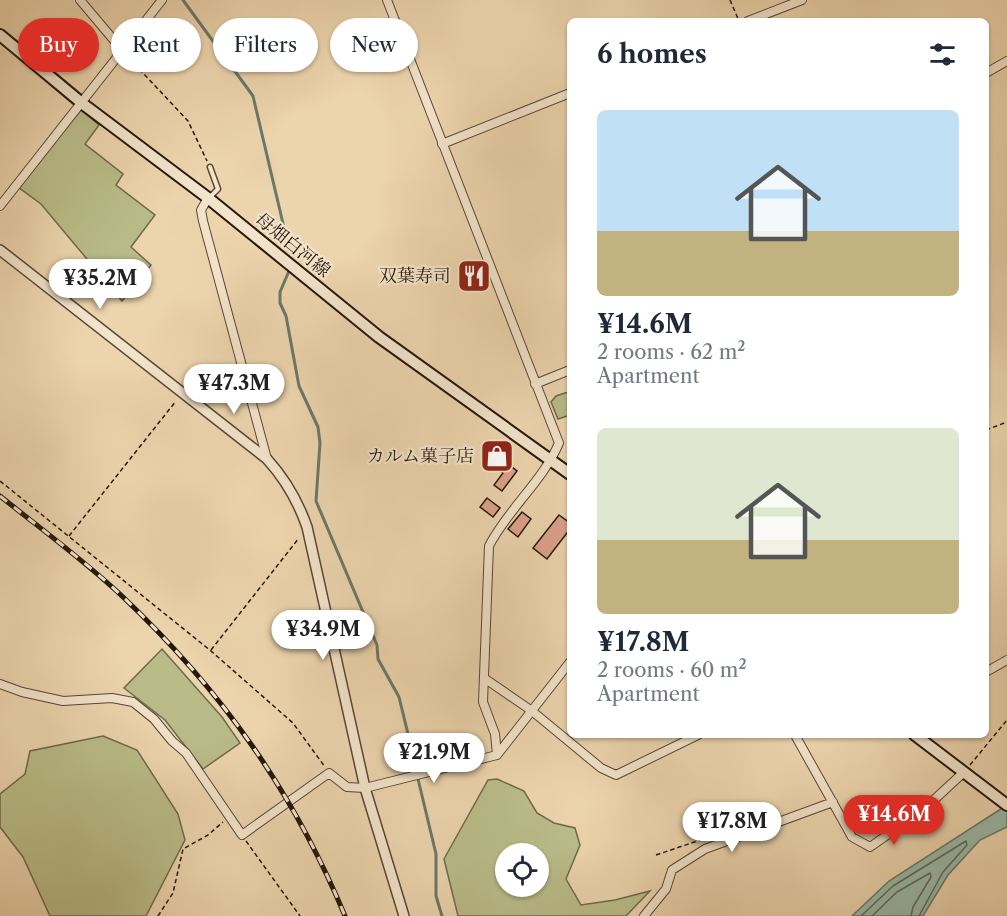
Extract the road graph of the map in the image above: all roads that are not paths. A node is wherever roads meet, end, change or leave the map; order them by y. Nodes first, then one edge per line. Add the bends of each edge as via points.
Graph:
1 (80, 0) edge
2 (162, 0) edge
3 (387, 0) edge
4 (802, 0) edge
5 (148, 18) edge
6 (756, 18) edge
7 (0, 35) edge
8 (111, 37) edge
9 (1007, 62) edge
10 (111, 67) edge
11 (989, 71) edge
12 (567, 94) edge
13 (83, 104) junction
14 (442, 144) junction
15 (210, 167) road end
16 (208, 198) junction
17 (0, 206) edge
18 (0, 250) edge
19 (567, 371) edge
20 (535, 384) junction
21 (267, 459) junction
22 (552, 460) junction
23 (567, 472) edge
24 (1007, 660) edge
25 (567, 666) edge
26 (989, 670) edge
27 (484, 678) junction
28 (0, 684) edge
29 (532, 711) junction
30 (692, 738) edge
31 (797, 738) edge
32 (919, 738) edge
33 (497, 755) junction
34 (966, 774) junction
35 (365, 788) junction
36 (833, 801) junction
37 (1007, 805) edge
38 (404, 916) edge
39 (644, 916) edge

1 - 8 street
2 - 5 street
3 - 14 street
4 - 6 street
7 - 13 main road, 母畑白河線
9 - 11 street
10 - 13 street
12 - 14 street
13 - 16 main road, 母畑白河線
13 - 17 street
14 - 20 street
15 - 16 lane via 218,186
16 - 21 street via 201,210 203,221
16 - 22 main road, 母畑白河線 via 379,337
18 - 21 street
19 - 20 street
20 - 22 street via 559,443
21 - 35 street via 288,485 307,527
22 - 23 main road, 母畑白河線
22 - 27 street via 499,527 489,546
24 - 26 street
25 - 29 street
27 - 29 street
27 - 33 street via 483,702 495,734
28 - 35 street via 63,701 112,698 133,702 186,753 242,835 329,773 347,786
29 - 30 street via 601,768 616,775
29 - 33 street
31 - 36 street
32 - 34 main road
33 - 35 street
34 - 36 street via 870,847 852,837
34 - 37 main road
35 - 38 street
36 - 39 street via 705,849 680,864 672,870 666,889

